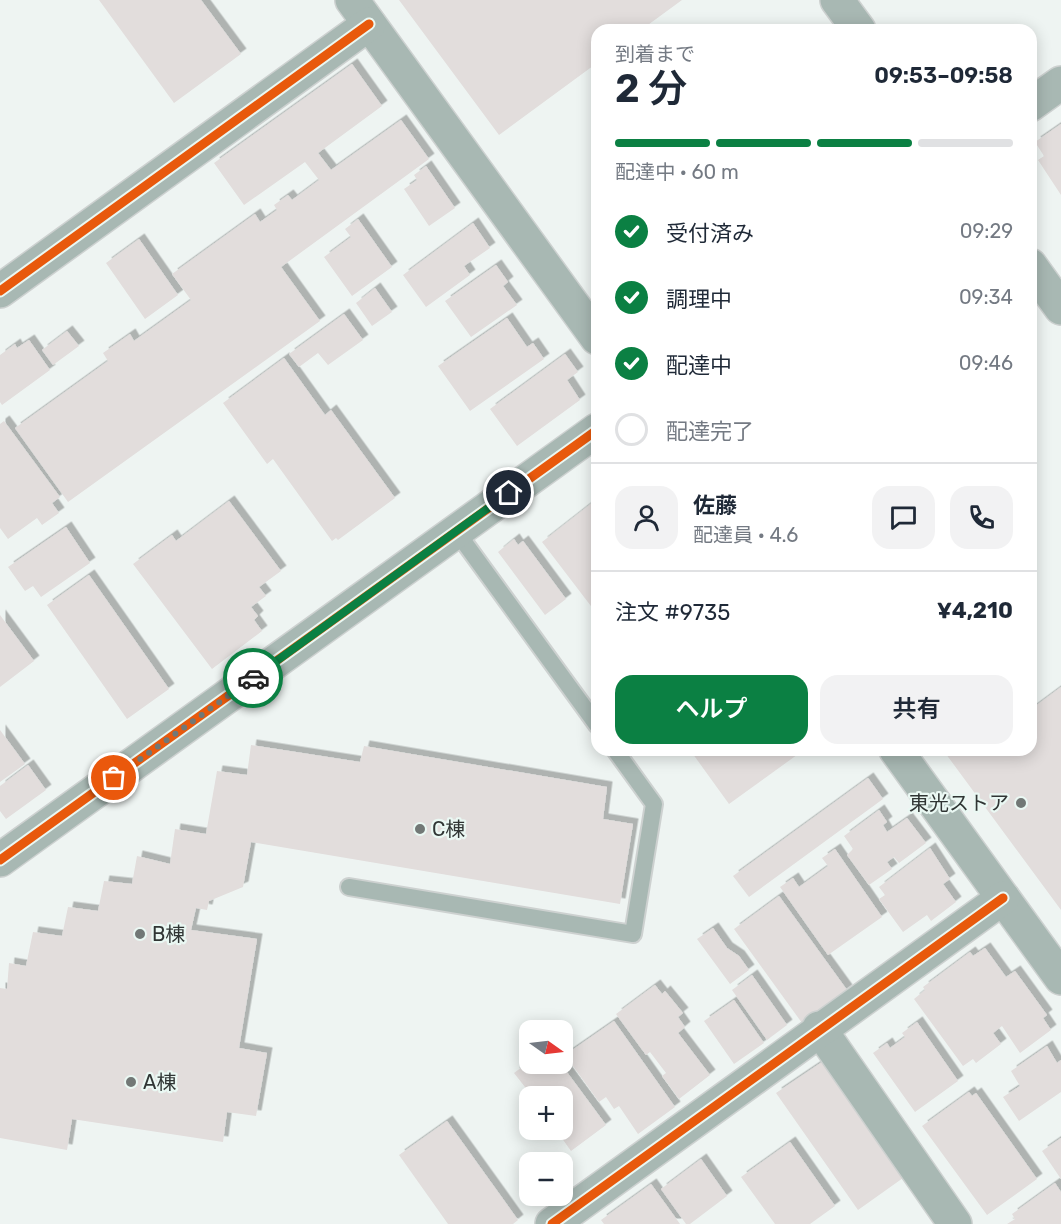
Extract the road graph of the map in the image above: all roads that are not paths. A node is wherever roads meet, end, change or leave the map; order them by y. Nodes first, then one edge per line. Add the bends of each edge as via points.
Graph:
1 (837, 0) edge
2 (360, 12) edge
3 (855, 24) edge
4 (1061, 83) edge
5 (1037, 100) edge
6 (1037, 275) edge
7 (0, 291) edge
8 (1061, 308) edge
9 (591, 330) edge
10 (591, 434) edge
11 (456, 531) junction
12 (591, 718) edge
13 (619, 756) edge
14 (900, 756) edge
15 (0, 860) edge
16 (349, 887) dead end
17 (1003, 898) junction
18 (1061, 978) edge
19 (819, 1028) junction
20 (552, 1224) edge
21 (955, 1224) edge

1 - 3 street
2 - 7 street
2 - 9 street
4 - 5 street
6 - 8 street
10 - 11 street
11 - 12 lane
11 - 15 street
13 - 16 lane via 654,804 633,934
14 - 17 street
17 - 18 street
17 - 19 street
19 - 20 street
19 - 21 street

